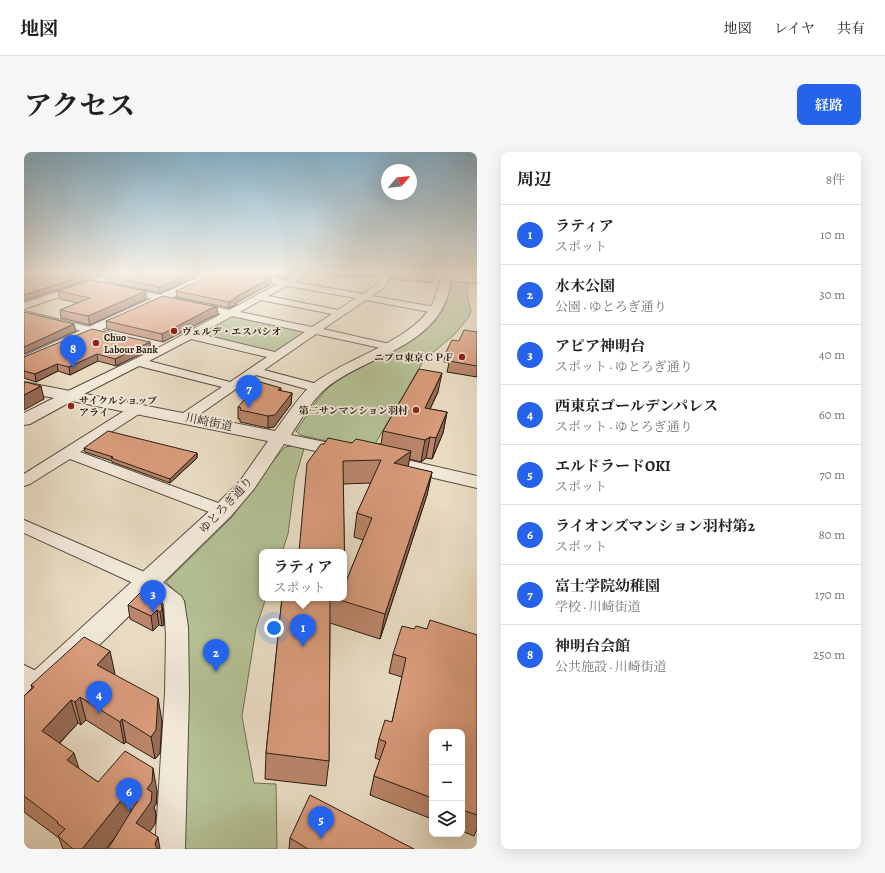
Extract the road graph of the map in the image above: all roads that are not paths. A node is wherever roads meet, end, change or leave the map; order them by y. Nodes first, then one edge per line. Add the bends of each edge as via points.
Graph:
1 (143, 307) edge
2 (201, 307) edge
3 (242, 307) edge
4 (307, 307) edge
5 (349, 307) edge
6 (416, 307) edge
7 (437, 307) edge
8 (435, 310) junction
9 (231, 313) junction
10 (339, 313) junction
11 (24, 314) edge
12 (91, 330) junction
13 (314, 331) junction
14 (190, 335) junction
15 (121, 337) edge
16 (151, 345) edge
17 (390, 347) junction
18 (166, 348) junction
19 (277, 356) junction
20 (24, 361) edge
21 (139, 362) junction
22 (254, 371) junction
23 (232, 386) junction
24 (24, 387) edge
25 (317, 388) junction
26 (69, 396) junction
27 (137, 409) junction
28 (185, 418) junction
29 (24, 420) edge
30 (280, 437) junction
31 (69, 453) junction
32 (24, 481) edge
33 (477, 482) edge
34 (224, 511) junction
35 (24, 526) edge
36 (149, 582) junction
37 (29, 686) edge
38 (170, 849) edge

1 - 12 street
2 - 9 street
3 - 9 street
4 - 10 street
5 - 10 street
6 - 8 street
7 - 8 street, ゆとろぎ通り
8 - 17 street, ゆとろぎ通り via 420,327
9 - 13 street
9 - 14 street
10 - 13 street
11 - 12 street
12 - 15 street
12 - 20 street
13 - 17 street
13 - 19 street
14 - 18 street
14 - 19 street
16 - 18 street
17 - 25 street, ゆとろぎ通り via 338,373
18 - 21 street
19 - 22 street
21 - 23 street
21 - 26 street
22 - 23 street
22 - 25 street
23 - 28 street
24 - 26 street
25 - 30 street, ゆとろぎ通り
26 - 27 street, 川崎街道
26 - 29 street
27 - 28 street, 川崎街道
27 - 31 street
28 - 30 street, 川崎街道
30 - 33 street, 川崎街道
30 - 34 street, ゆとろぎ通り via 247,485
31 - 32 street
31 - 34 street
34 - 36 street, ゆとろぎ通り
35 - 36 street
36 - 37 street, ゆとろぎ通り
36 - 38 street via 174,601 178,620

